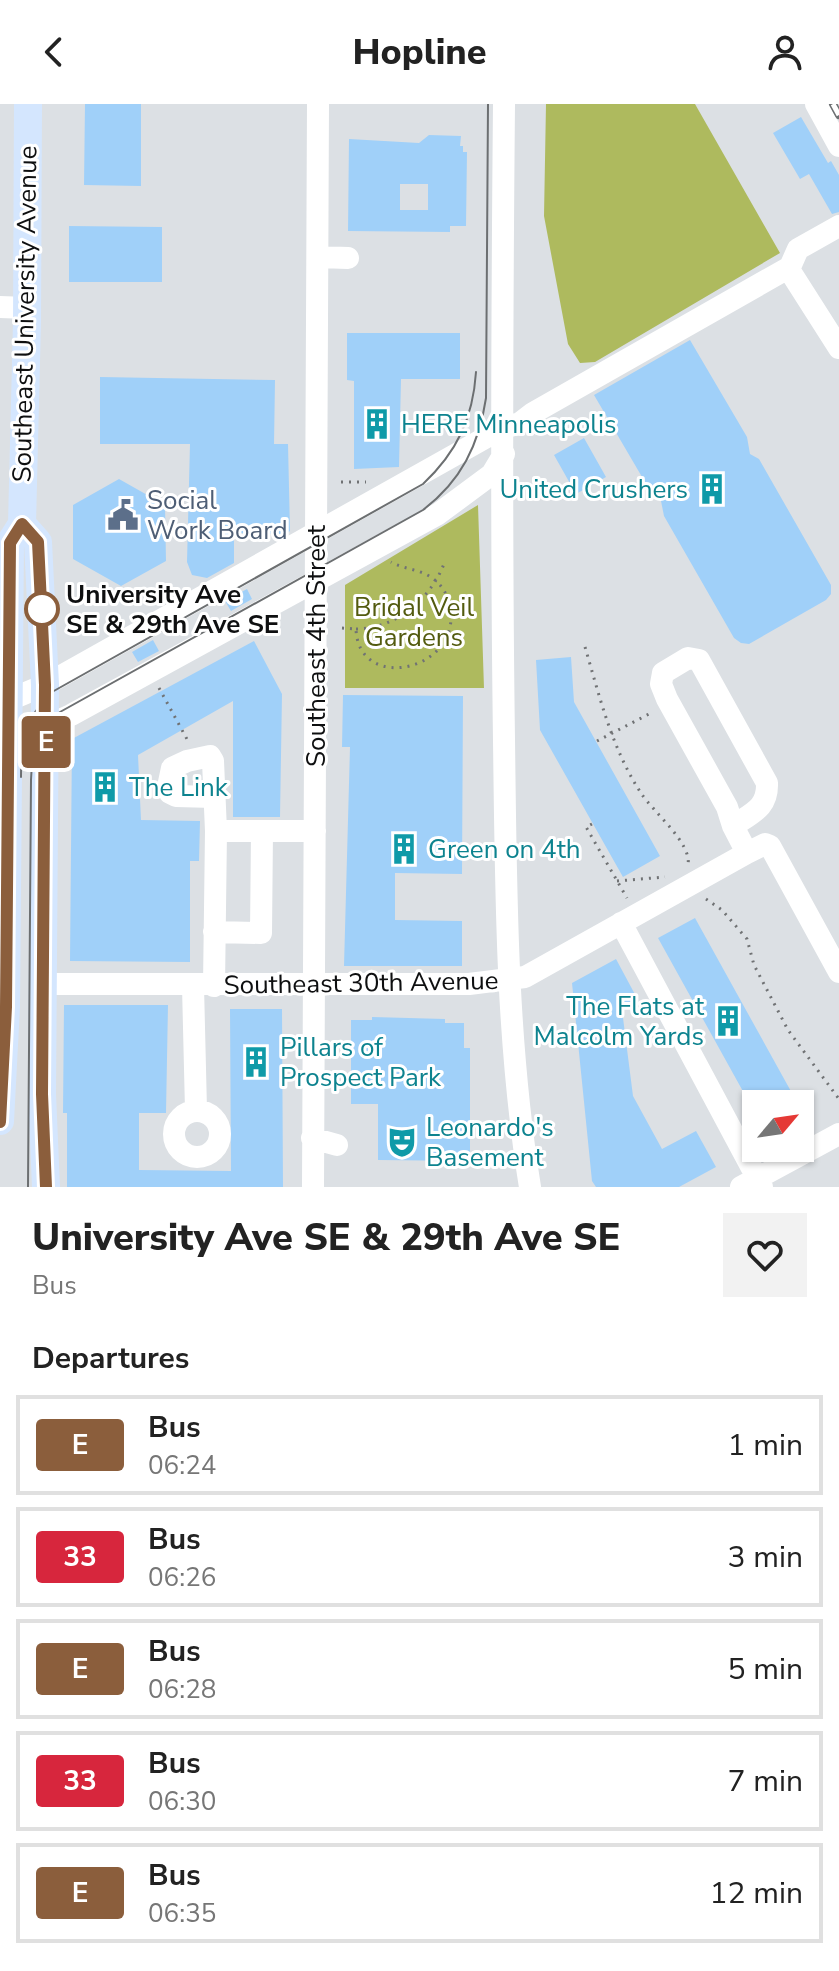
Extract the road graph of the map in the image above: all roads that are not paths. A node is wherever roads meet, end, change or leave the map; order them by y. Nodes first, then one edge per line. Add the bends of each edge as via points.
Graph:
1 (28, 104) edge
2 (318, 104) edge
3 (504, 104) edge
4 (816, 104) edge
5 (839, 146) edge
6 (839, 226) edge
7 (319, 257) junction
8 (348, 258) dead end
9 (788, 268) junction
10 (13, 308) edge
11 (839, 348) edge
12 (510, 426) junction
13 (502, 456) junction
14 (22, 524) junction
15 (317, 534) junction
16 (318, 581) junction
17 (45, 685) junction
18 (9, 700) junction
19 (47, 727) junction
20 (7, 744) junction
21 (214, 797) dead end
22 (733, 826) junction
23 (216, 831) junction
24 (262, 831) junction
25 (315, 831) junction
26 (4, 838) edge
27 (747, 853) junction
28 (625, 912) junction
29 (214, 932) junction
30 (839, 972) edge
31 (508, 980) junction
32 (43, 984) junction
33 (315, 985) junction
34 (204, 986) junction
35 (196, 1110) dead end
36 (0, 1121) edge
37 (839, 1134) edge
38 (312, 1138) junction
39 (337, 1145) dead end
40 (754, 1184) edge
41 (46, 1187) edge
42 (313, 1187) edge
43 (530, 1187) edge

1 - 10 main road, Southeast University Avenue
2 - 7 street, Southeast 4th Street
3 - 12 street
4 - 5 street
6 - 9 street via 798,249
7 - 8 street
7 - 15 street, Southeast 4th Street
9 - 11 street
9 - 12 street
10 - 14 main road, Southeast University Avenue
12 - 13 street
12 - 15 street
13 - 16 street via 492,474 438,514
13 - 31 street
14 - 17 main road via 38,542
14 - 18 main road via 10,543
15 - 16 street, Southeast 4th Street
15 - 17 street
16 - 19 street
16 - 25 street, Southeast 4th Street
17 - 18 street
17 - 19 main road
18 - 20 main road
19 - 20 street
19 - 32 main road
20 - 26 main road
21 - 23 street
22 - 22 street via 661,684 663,673 688,658 699,660 767,783 768,797
22 - 27 street
23 - 24 street
23 - 29 street
24 - 25 street
24 - 29 street via 261,933
25 - 33 street, Southeast 4th Street
26 - 36 main road via 6,1007
27 - 28 street, Southeast 30th Avenue
27 - 30 street via 770,846
28 - 31 street, Southeast 30th Avenue via 525,977
28 - 40 street
29 - 34 street
31 - 33 street, Southeast 30th Avenue
31 - 43 street
32 - 34 street, Southeast 30th Avenue
32 - 41 main road
33 - 34 street, Southeast 30th Avenue
33 - 38 street, Southeast 4th Street
34 - 35 street
37 - 40 street
38 - 39 street
38 - 42 street, Southeast 4th Street

